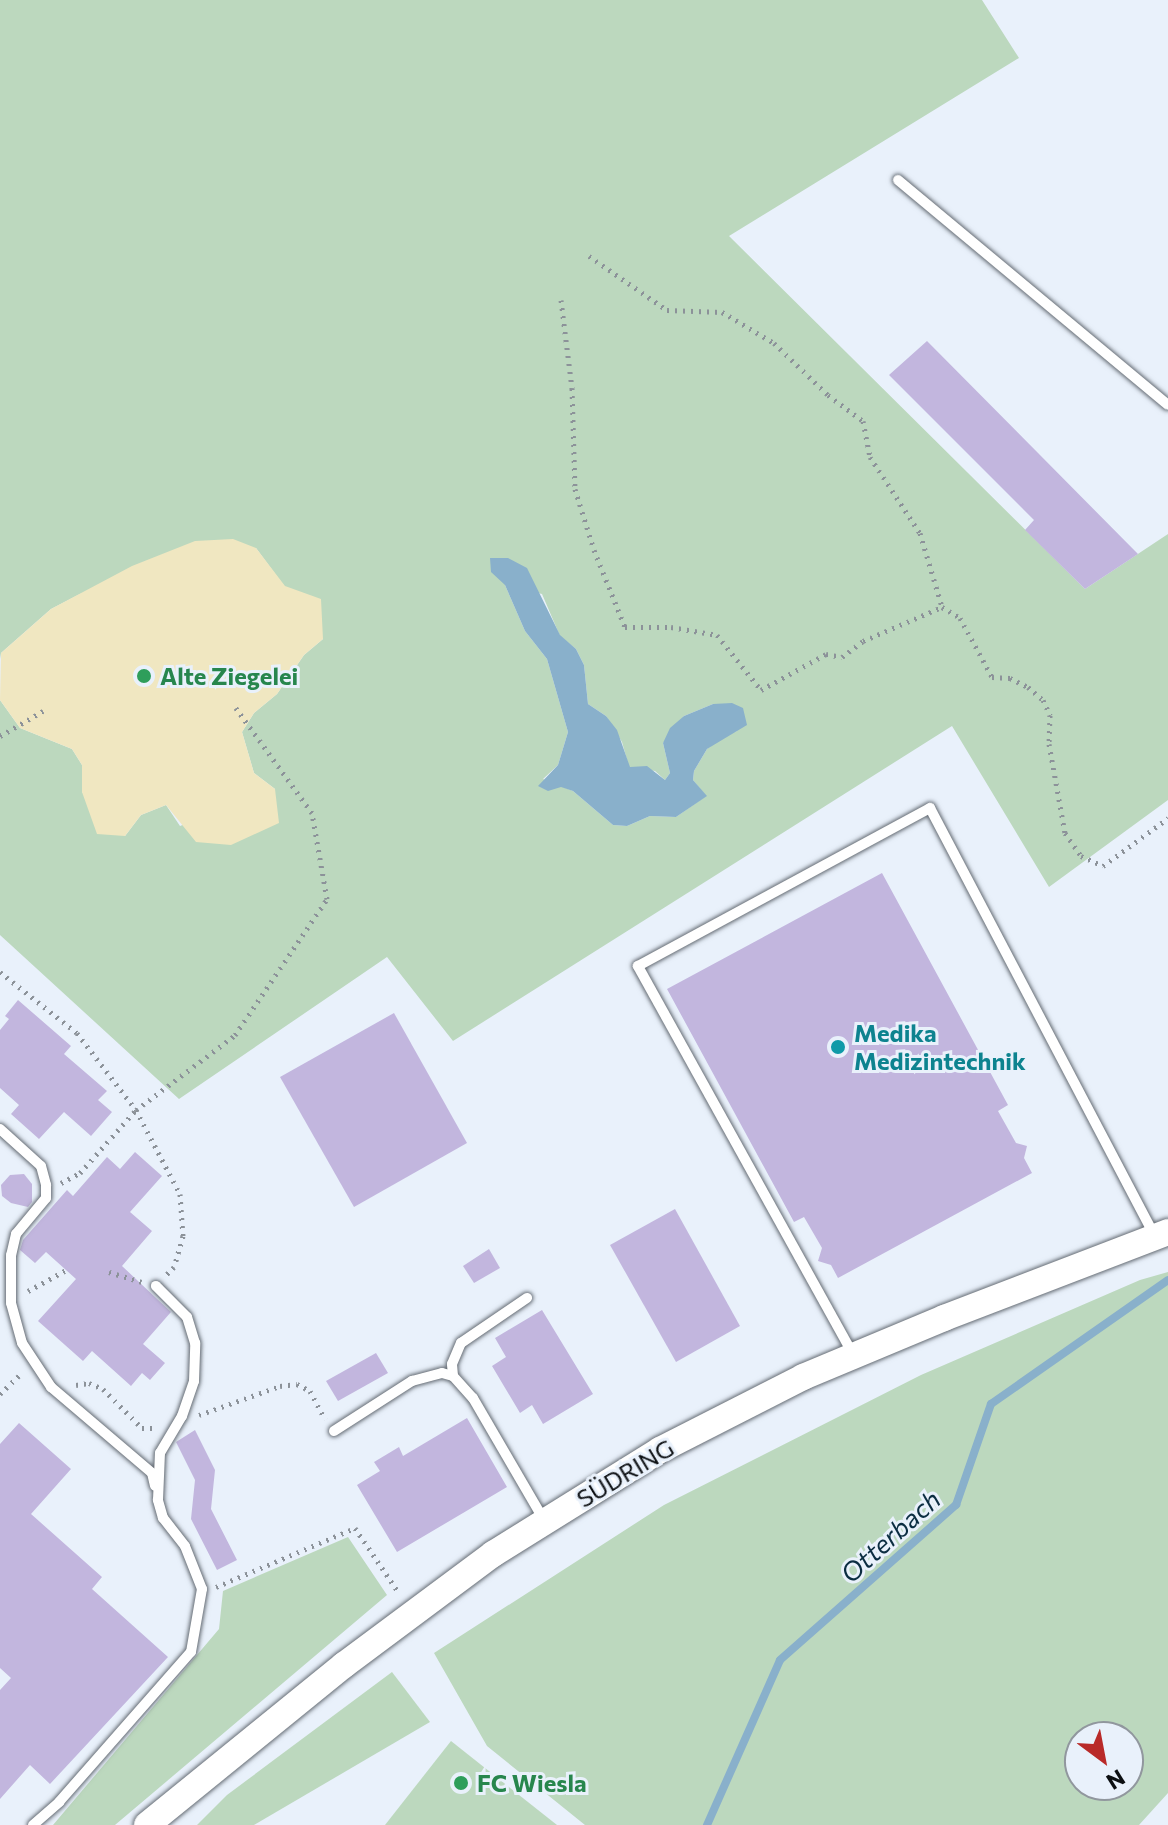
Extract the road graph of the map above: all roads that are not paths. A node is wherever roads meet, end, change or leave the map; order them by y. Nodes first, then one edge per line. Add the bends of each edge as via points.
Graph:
1 (898, 180) dead end
2 (1168, 405) edge
3 (0, 1129) edge
4 (1161, 1235) edge
5 (156, 1286) road end
6 (527, 1298) dead end
7 (854, 1356) junction
8 (453, 1376) junction
9 (334, 1431) road end
10 (158, 1500) junction
11 (545, 1522) junction
12 (33, 1825) edge
13 (147, 1825) edge

1 - 2 lane
3 - 10 lane via 41,1166 46,1185 46,1198 16,1234 11,1303 22,1343 56,1391 152,1473
4 - 7 street, SÜDRING
4 - 7 lane via 930,808 638,966
5 - 10 lane via 187,1317 195,1343 194,1381 182,1416 160,1453
6 - 8 lane via 461,1343
7 - 11 street, SÜDRING via 660,1450
8 - 9 lane via 412,1381
8 - 11 lane via 473,1398
10 - 12 lane via 202,1589 191,1652
11 - 13 street, SÜDRING via 413,1614

